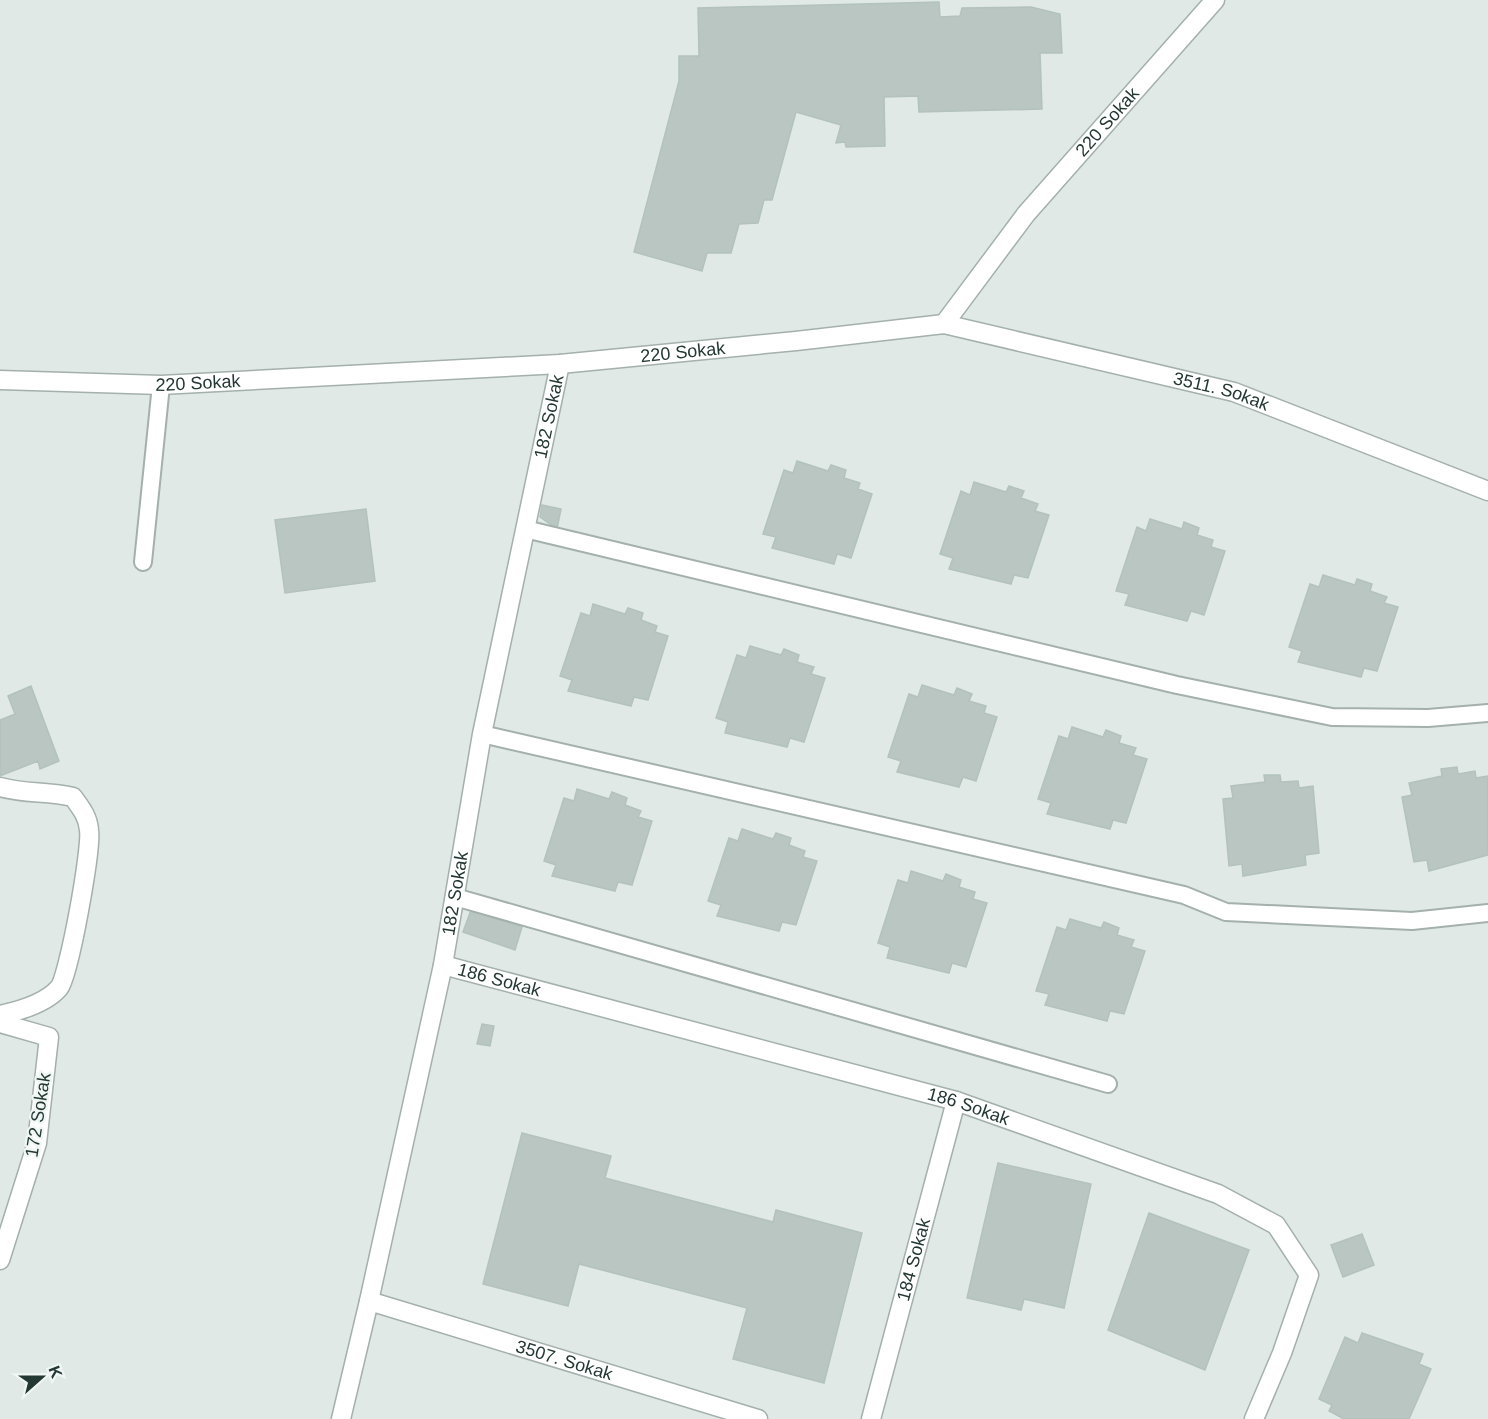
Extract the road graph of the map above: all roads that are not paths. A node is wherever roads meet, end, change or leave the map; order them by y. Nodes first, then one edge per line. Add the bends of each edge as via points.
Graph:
1 (1215, 0) edge
2 (944, 324) junction
3 (561, 364) junction
4 (0, 381) edge
5 (161, 385) junction
6 (1488, 491) edge
7 (525, 529) junction
8 (143, 562) dead end
9 (1488, 713) edge
10 (482, 734) junction
11 (0, 787) edge
12 (455, 897) junction
13 (1488, 913) edge
14 (443, 965) junction
15 (0, 1015) edge
16 (0, 1023) edge
17 (1108, 1084) dead end
18 (956, 1101) junction
19 (0, 1260) edge
20 (369, 1301) junction
21 (340, 1419) edge
22 (758, 1419) edge
23 (870, 1419) edge
24 (1254, 1419) edge

1 - 2 street, 220 Sokak via 1026,214
2 - 3 street, 220 Sokak
2 - 6 street, 3511. Sokak via 1234,392
3 - 5 street, 220 Sokak
3 - 7 street, 182 Sokak
4 - 5 street, 220 Sokak
5 - 8 lane
7 - 9 lane via 1177,685 1332,717 1428,718
7 - 10 street, 182 Sokak
10 - 12 street, 182 Sokak
10 - 13 lane via 1184,895 1226,912 1412,921
11 - 15 street via 73,797 84,811 90,830 70,956 59,988 35,1004
12 - 14 street, 182 Sokak
12 - 17 lane
14 - 18 street, 186 Sokak
14 - 20 street, 182 Sokak
16 - 19 street, 172 Sokak via 49,1037 37,1143
18 - 23 street, 184 Sokak
18 - 24 street, 186 Sokak via 1218,1194 1276,1225 1309,1275
20 - 21 street, 182 Sokak
20 - 22 street, 3507. Sokak

